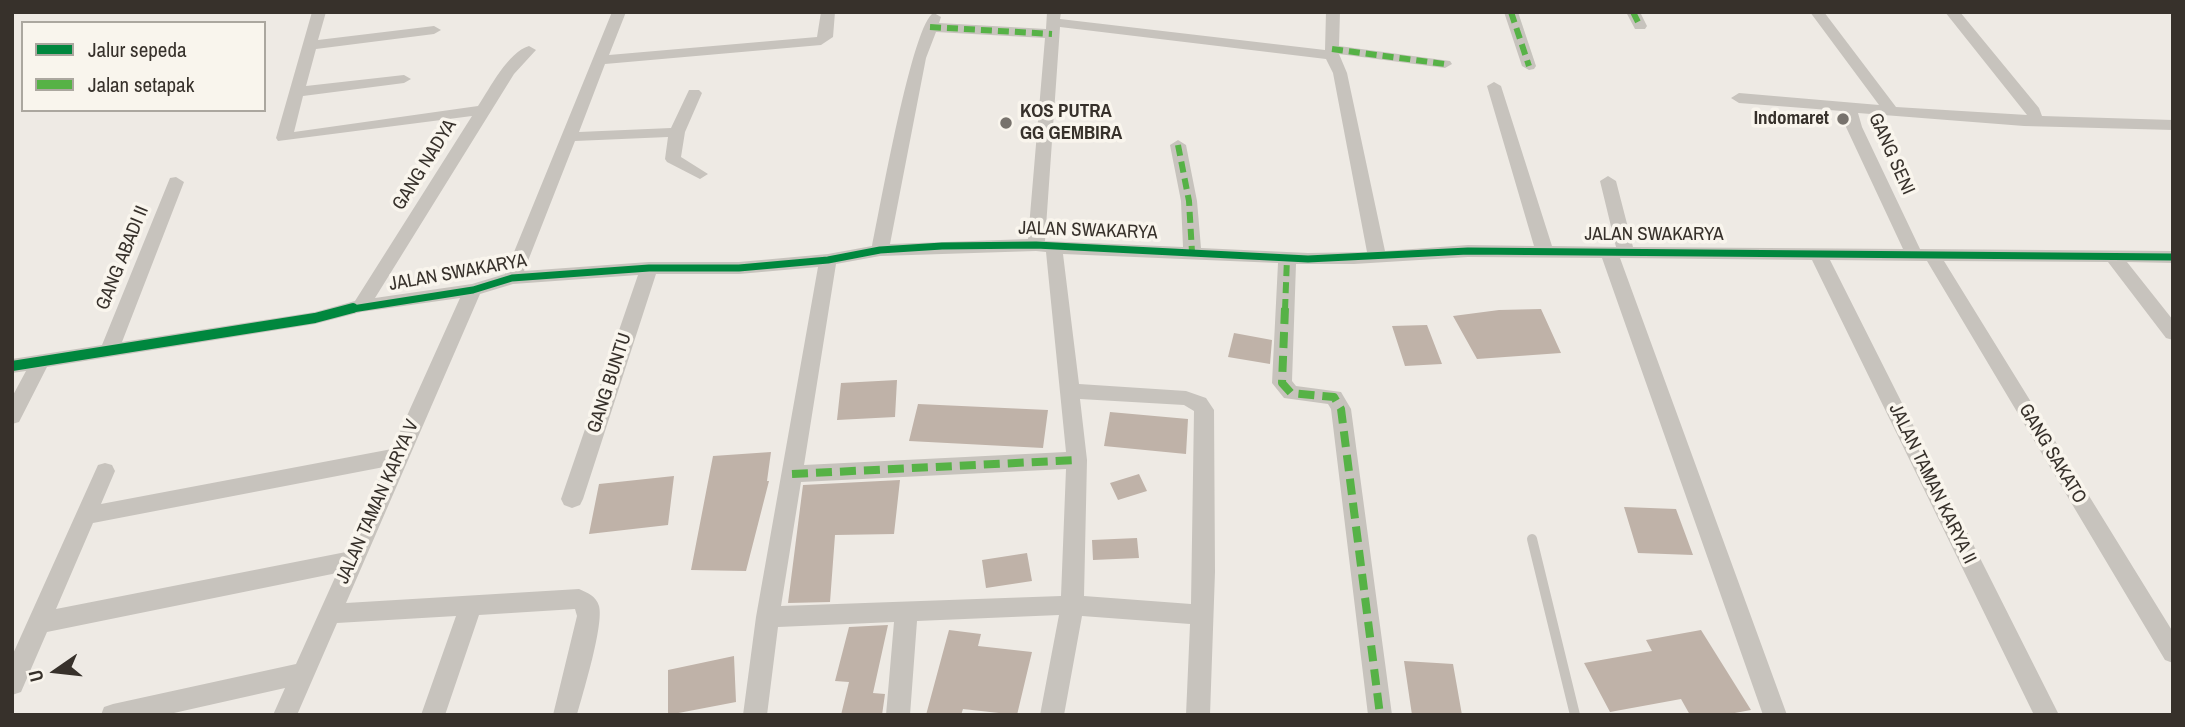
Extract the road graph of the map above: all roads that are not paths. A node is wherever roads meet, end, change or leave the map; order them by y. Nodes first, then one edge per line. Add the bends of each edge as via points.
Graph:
1 (319, 12) edge
2 (620, 12) edge
3 (828, 12) edge
4 (1333, 12) edge
5 (1511, 12) edge
6 (1633, 12) edge
7 (1817, 12) edge
8 (1952, 12) edge
9 (1053, 23) edge
10 (1640, 26) dead end
11 (434, 30) dead end
12 (310, 45) junction
13 (530, 50) dead end
14 (1332, 52) junction
15 (598, 60) junction
16 (1445, 64) dead end
17 (1529, 66) dead end
18 (404, 79) dead end
19 (1494, 86) dead end
20 (297, 92) junction
21 (694, 93) dead end
22 (1739, 98) dead end
23 (1849, 107) junction
24 (483, 110) junction
25 (1891, 111) junction
26 (2033, 120) junction
27 (2173, 125) edge
28 (677, 132) junction
29 (568, 136) junction
30 (1178, 145) dead end
31 (700, 174) dead end
32 (1608, 181) dead end
33 (176, 182) dead end
34 (1045, 247) junction
35 (880, 250) junction
36 (1192, 252) junction
37 (1545, 252) junction
38 (1618, 252) junction
39 (1818, 253) junction
40 (1923, 255) junction
41 (2112, 255) junction
42 (1377, 257) junction
43 (2173, 257) edge
44 (1286, 258) junction
45 (828, 260) junction
46 (649, 268) junction
47 (512, 278) junction
48 (473, 290) junction
49 (361, 306) junction
50 (2173, 333) edge
51 (109, 350) junction
52 (40, 362) junction
53 (12, 366) edge
54 (1070, 391) junction
55 (12, 417) edge
56 (398, 456) junction
57 (1077, 460) junction
58 (105, 471) dead end
59 (792, 474) junction
60 (572, 499) dead end
61 (86, 516) junction
62 (1532, 539) dead end
63 (353, 560) junction
64 (1072, 605) junction
65 (471, 606) junction
66 (906, 612) junction
67 (328, 614) junction
68 (1202, 615) junction
69 (768, 617) junction
70 (39, 623) junction
71 (2173, 653) edge
72 (303, 673) junction
73 (12, 684) edge
74 (113, 715) edge
75 (285, 715) edge
76 (433, 715) edge
77 (565, 715) edge
78 (755, 715) edge
79 (898, 715) edge
80 (1052, 715) edge
81 (1198, 715) edge
82 (1380, 715) edge
83 (1575, 715) edge
84 (1775, 715) edge
85 (2047, 715) edge

1 - 12 street
2 - 15 street
3 - 15 street via 826,37 821,41
4 - 14 street
5 - 17 street
6 - 10 street
7 - 25 street, GANG SENI
8 - 26 street via 2034,111
9 - 14 street
9 - 34 street
9 - 35 street via 932,22 919,58
11 - 12 street
12 - 20 street
13 - 24 street, GANG NADYA via 508,71
14 - 16 street
14 - 42 street
15 - 29 street
18 - 20 street
19 - 37 street
20 - 24 street via 285,138
21 - 28 street
22 - 23 street
23 - 25 street, GANG SENI
23 - 40 street, GANG SENI via 1854,127
24 - 49 street, GANG NADYA
25 - 26 street
26 - 27 street
28 - 29 street
28 - 31 street via 673,159
29 - 47 street
30 - 36 street via 1189,201
32 - 38 street
33 - 51 street, GANG ABADI II
34 - 35 street, JALAN SWAKARYA
34 - 36 street, JALAN SWAKARYA
34 - 54 street
35 - 45 street, JALAN SWAKARYA
36 - 44 street, JALAN SWAKARYA
37 - 38 street, JALAN SWAKARYA
37 - 42 street, JALAN SWAKARYA
38 - 39 street, JALAN SWAKARYA
38 - 84 street
39 - 40 street, JALAN SWAKARYA
39 - 85 street, JALAN TAMAN KARYA II
40 - 41 street, JALAN SWAKARYA
40 - 71 street, GANG SAKATO
41 - 43 street, JALAN SWAKARYA
41 - 50 street
42 - 44 street, JALAN SWAKARYA
44 - 82 street via 1282,383 1291,393 1334,397 1342,410
45 - 46 street, JALAN SWAKARYA via 739,268
45 - 59 street
46 - 47 street, JALAN SWAKARYA
46 - 60 street, GANG BUNTU
47 - 48 street, JALAN SWAKARYA
48 - 49 street, JALAN SWAKARYA
48 - 56 street, JALAN TAMAN KARYA V
49 - 51 street, JALAN SWAKARYA via 288,323
51 - 52 street, JALAN SWAKARYA
52 - 53 street, JALAN SWAKARYA
52 - 55 street
54 - 57 street
54 - 68 street via 1186,398 1204,410
56 - 61 street
56 - 63 street, JALAN TAMAN KARYA V
57 - 59 street
57 - 64 street
58 - 61 street
59 - 69 street
61 - 70 street
62 - 83 lane
63 - 67 street, JALAN TAMAN KARYA V
63 - 70 street
64 - 66 street
64 - 68 street
64 - 80 street
65 - 67 street
65 - 76 street
65 - 77 street via 579,599 587,605 589,617
66 - 69 street
66 - 79 street
67 - 72 street, JALAN TAMAN KARYA V
68 - 81 street
69 - 78 street
70 - 73 street
72 - 74 street
72 - 75 street, JALAN TAMAN KARYA V

